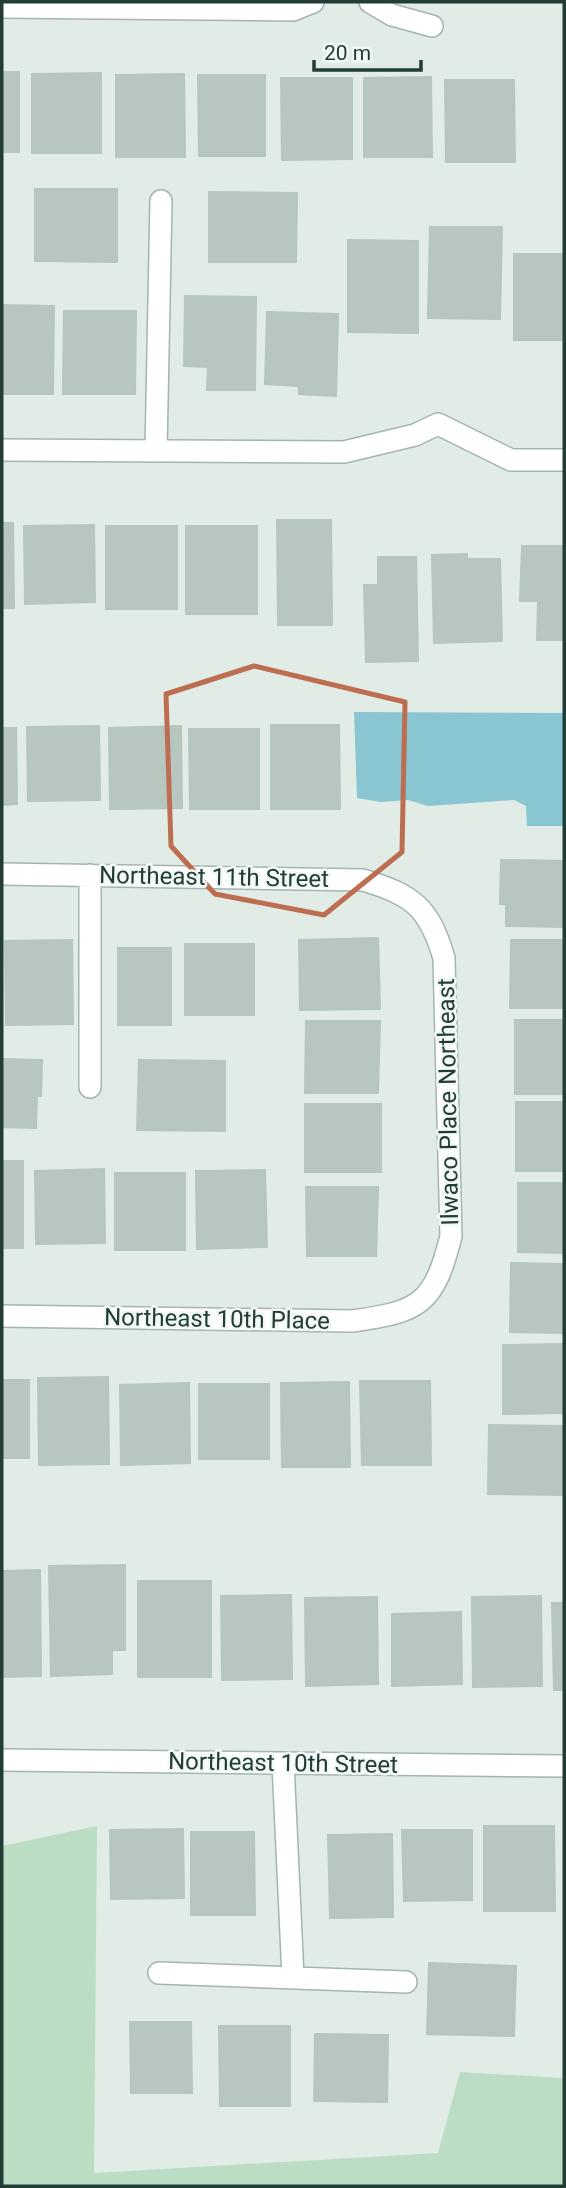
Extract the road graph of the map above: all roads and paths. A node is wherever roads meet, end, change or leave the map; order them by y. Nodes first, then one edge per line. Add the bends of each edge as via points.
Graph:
1 (313, 2) edge
2 (370, 2) edge
3 (2, 7) edge
4 (432, 26) dead end
5 (161, 201) dead end
6 (2, 450) edge
7 (156, 451) junction
8 (564, 460) edge
9 (2, 874) edge
10 (90, 875) junction
11 (420, 906) joint
12 (90, 1087) dead end
13 (426, 1298) joint
14 (2, 1316) edge
15 (2, 1760) edge
16 (284, 1763) junction
17 (564, 1766) edge
18 (159, 1973) dead end
19 (293, 1978) junction
20 (406, 1982) dead end

1 - 3 street via 293,10
2 - 4 street via 391,15
5 - 7 street
6 - 7 street
7 - 8 street via 344,452 415,435 438,424 511,460
9 - 10 street, Northeast 11th Street
10 - 11 street, Northeast 11th Street via 363,880 396,890
10 - 12 street
11 - 13 street, Ilwaco Place Northeast via 435,927 444,958 451,1236 442,1273
13 - 14 street, Northeast 10th Place via 396,1315 352,1321
15 - 16 street, Northeast 10th Street
16 - 17 street, Northeast 10th Street
16 - 19 street
18 - 19 street
19 - 20 street

